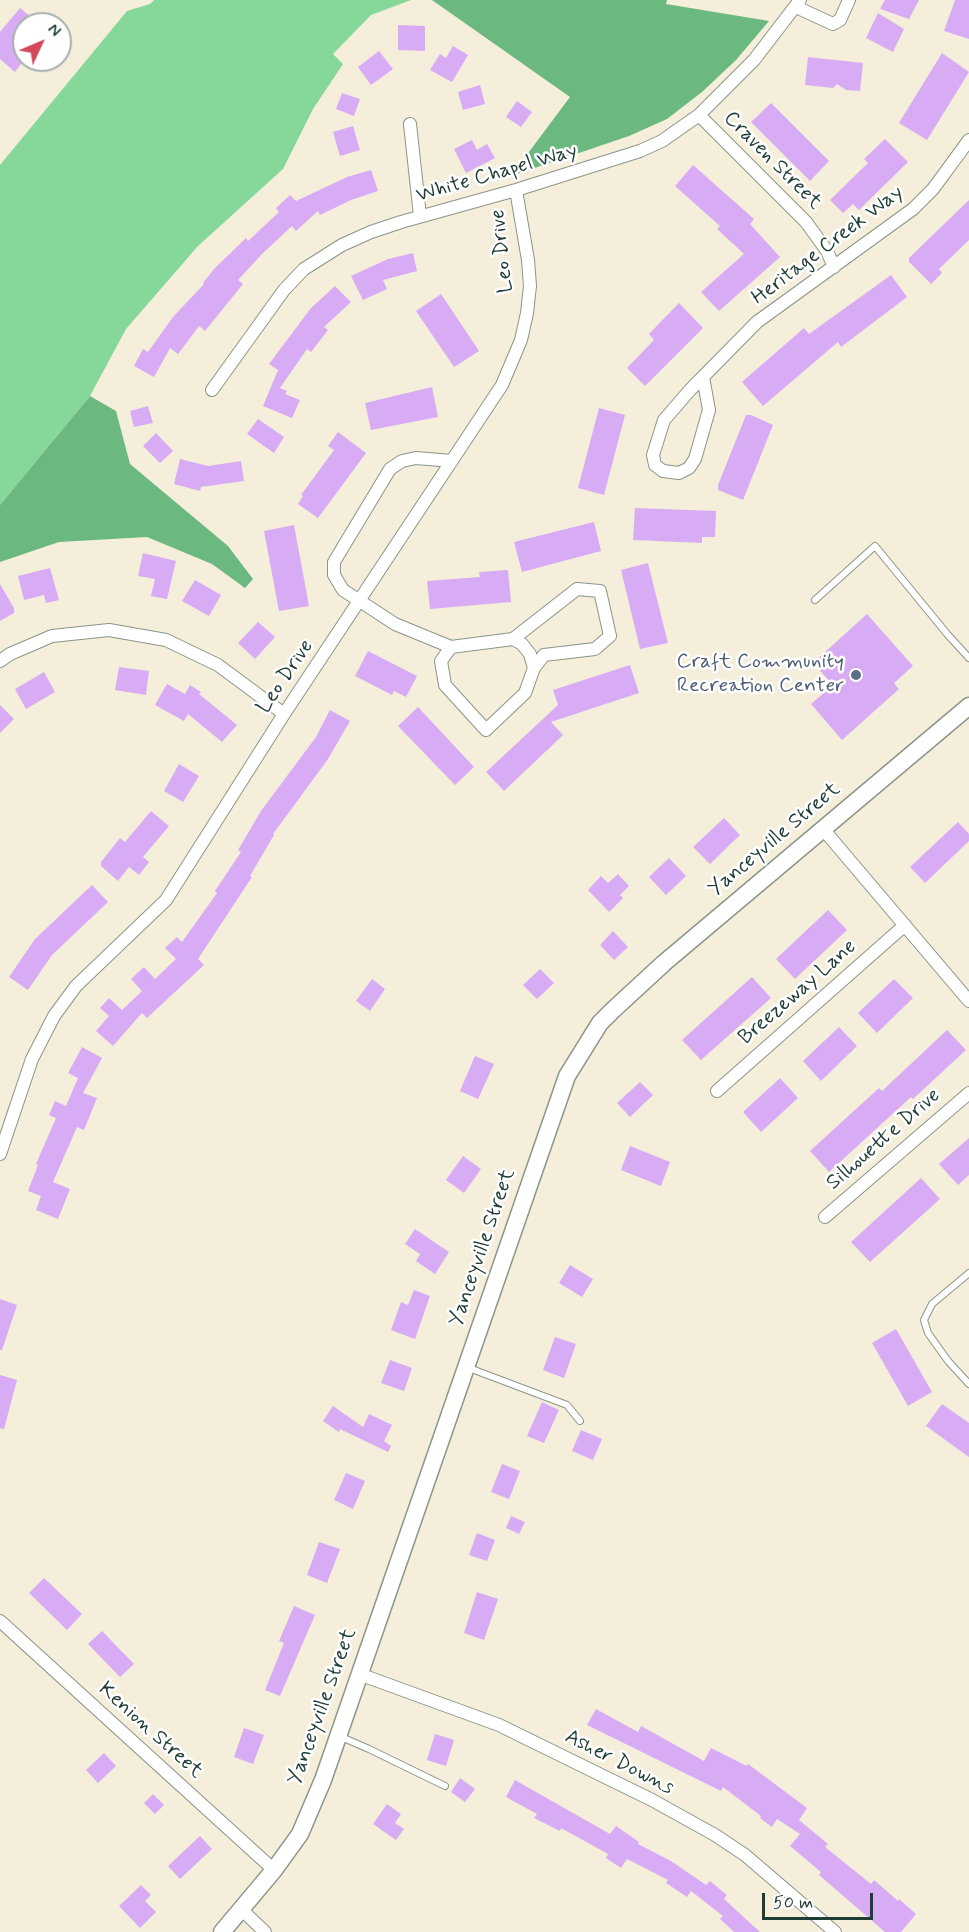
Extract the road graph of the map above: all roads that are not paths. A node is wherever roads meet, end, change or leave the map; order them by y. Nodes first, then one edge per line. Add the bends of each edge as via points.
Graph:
1 (849, 0) edge
2 (798, 3) edge
3 (699, 115) junction
4 (410, 124) dead end
5 (969, 140) edge
6 (516, 190) junction
7 (420, 216) junction
8 (834, 267) junction
9 (703, 377) junction
10 (212, 390) dead end
11 (452, 461) junction
12 (815, 600) dead end
13 (359, 601) junction
14 (513, 639) junction
15 (451, 647) junction
16 (969, 658) edge
17 (0, 661) edge
18 (534, 668) junction
19 (969, 706) edge
20 (284, 714) junction
21 (823, 829) junction
22 (905, 925) junction
23 (969, 1001) edge
24 (717, 1091) dead end
25 (969, 1093) edge
26 (0, 1154) edge
27 (825, 1217) dead end
28 (969, 1273) edge
29 (465, 1367) junction
30 (969, 1384) edge
31 (580, 1421) dead end
32 (0, 1621) edge
33 (359, 1674) junction
34 (338, 1736) junction
35 (445, 1786) dead end
36 (274, 1870) junction
37 (242, 1910) junction
38 (222, 1932) edge
39 (265, 1932) edge
40 (835, 1932) edge

1 - 2 street via 840,20 833,24
2 - 3 street, White Chapel Way via 754,60
3 - 6 street, White Chapel Way via 640,152
3 - 8 street, Craven Street via 806,222
4 - 7 street
5 - 8 street, Heritage Creek Way via 913,209
6 - 7 street, White Chapel Way
6 - 11 street, Leo Drive via 529,268 523,332 502,385
7 - 10 street, White Chapel Way via 342,245 304,269 284,290
8 - 9 street, Heritage Creek Way via 757,322
9 - 9 street, Heritage Creek Way via 664,420 653,455 655,465 663,471 679,473 695,459 709,410
11 - 13 street, Leo Drive
11 - 13 street via 416,458 390,469 334,562 334,575 343,590
12 - 16 lane via 875,546
13 - 15 street via 395,624
13 - 20 street, Leo Drive
14 - 15 street
14 - 18 street via 530,654
14 - 18 street via 577,589 600,591 610,636 595,649 544,655
15 - 18 street via 441,661 445,685 486,730 525,693
17 - 20 street via 52,636 109,630 166,640 218,665
19 - 21 main road, Yanceyville Street
20 - 26 street, Leo Drive via 166,900 76,986 54,1016 32,1059
21 - 22 street
21 - 29 main road, Yanceyville Street via 664,963 600,1023 567,1076
22 - 23 street
22 - 24 street, Breezeway Lane
25 - 27 street, Silhouette Drive
28 - 30 lane via 932,1304 924,1320 928,1333
29 - 31 lane via 567,1405
29 - 33 main road, Yanceyville Street
32 - 36 street, Kenion Street
33 - 34 main road, Yanceyville Street
33 - 40 street, Asher Downs via 499,1725 652,1800 745,1855
34 - 35 lane
34 - 36 main road, Yanceyville Street via 300,1834
36 - 37 main road, Yanceyville Street
37 - 38 main road, Yanceyville Street
37 - 39 street

